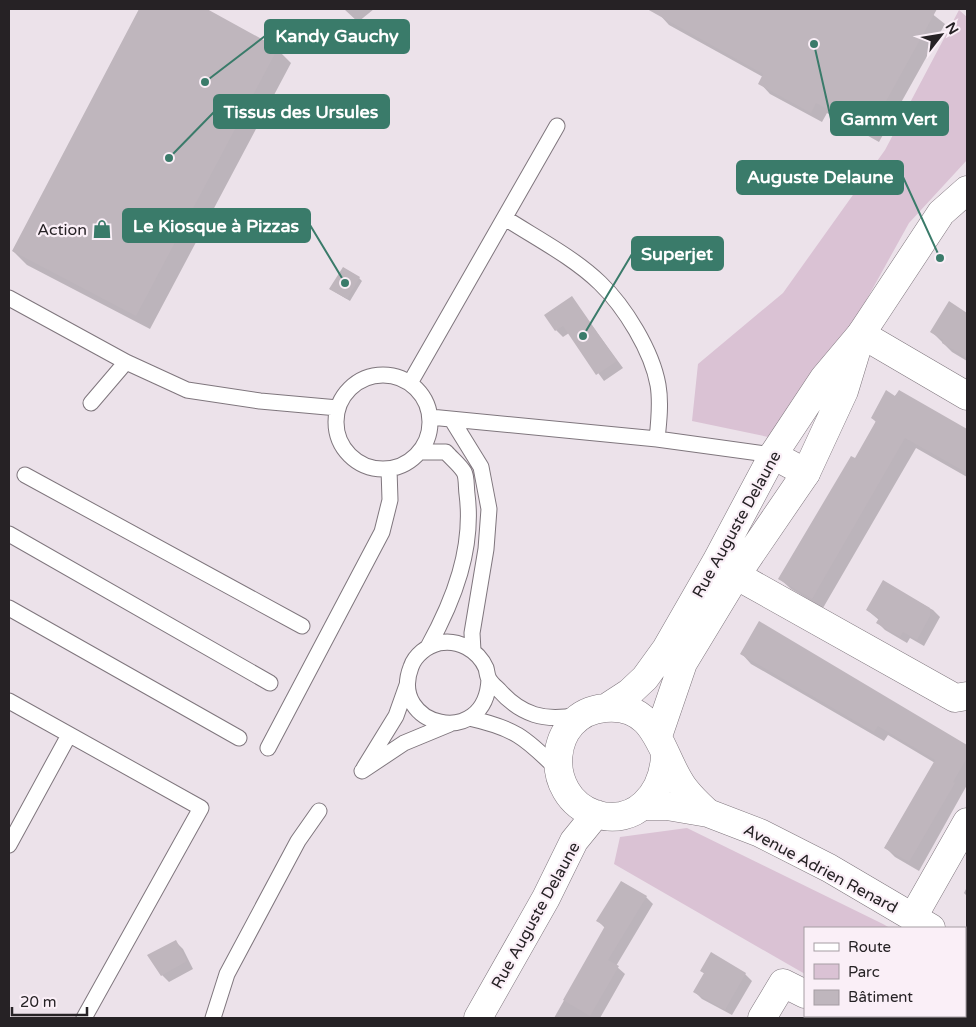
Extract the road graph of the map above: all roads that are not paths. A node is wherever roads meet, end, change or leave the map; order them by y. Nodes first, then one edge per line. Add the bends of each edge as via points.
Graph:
1 (557, 126) dead end
2 (967, 190) edge
3 (505, 218) junction
4 (9, 298) edge
5 (861, 334) junction
6 (126, 362) junction
7 (410, 383) junction
8 (967, 396) edge
9 (91, 403) dead end
10 (338, 408) junction
11 (430, 417) junction
12 (452, 420) junction
13 (658, 439) junction
14 (420, 452) junction
15 (773, 455) junction
16 (388, 469) junction
17 (806, 474) junction
18 (25, 475) dead end
19 (9, 534) edge
20 (727, 568) junction
21 (9, 608) edge
22 (302, 626) dead end
23 (428, 647) junction
24 (473, 651) junction
25 (489, 679) junction
26 (270, 683) dead end
27 (407, 684) junction
28 (967, 696) edge
29 (9, 702) edge
30 (596, 711) junction
31 (469, 718) junction
32 (452, 724) junction
33 (69, 735) junction
34 (239, 738) dead end
35 (661, 746) junction
36 (268, 748) dead end
37 (557, 768) junction
38 (642, 806) junction
39 (319, 811) dead end
40 (708, 813) junction
41 (596, 814) junction
42 (967, 822) edge
43 (9, 845) edge
44 (922, 923) edge
45 (794, 989) edge
46 (84, 1018) edge
47 (214, 1018) edge
48 (478, 1018) edge
49 (762, 1018) edge

1 - 3 lane
2 - 5 street, Rue Auguste Delaune via 941,213
3 - 7 lane
3 - 13 lane via 600,283 627,318 649,352 658,386
4 - 6 lane
5 - 8 street
5 - 15 street, Rue Auguste Delaune via 824,378
5 - 17 street, Rue Auguste Delaune via 844,391
6 - 9 lane
6 - 10 lane via 187,390
7 - 10 lane via 396,376 366,378 349,390
7 - 11 lane via 420,392
10 - 16 lane via 336,423 346,452 358,462
11 - 12 lane
11 - 14 lane via 426,442
12 - 13 lane
12 - 24 lane via 481,467 489,509 472,633
13 - 15 lane
14 - 16 lane via 411,461
14 - 23 lane via 446,452 464,472 469,510 458,584
15 - 17 street
15 - 20 street, Rue Auguste Delaune
16 - 36 lane via 390,500 382,532
17 - 20 street, Rue Auguste Delaune
18 - 22 lane
19 - 26 lane
20 - 28 street via 955,698
20 - 30 street, Rue Auguste Delaune via 645,678 629,693
20 - 35 street, Rue Auguste Delaune via 683,663
21 - 34 lane
23 - 24 lane via 451,643
23 - 27 lane via 412,663
24 - 25 lane via 481,659
25 - 30 lane via 513,706 558,719
25 - 31 lane via 484,702
27 - 32 lane via 417,709 427,718
27 - 32 lane via 396,716 362,771 404,743
29 - 33 lane
30 - 35 street via 621,709 636,714 648,723
30 - 37 street via 573,723 563,736
31 - 32 lane
31 - 37 lane via 497,724 527,739
33 - 43 lane
33 - 46 lane via 201,808
35 - 38 street via 660,784
35 - 40 street, Avenue Adrien Renard via 680,783
37 - 41 street via 561,784 570,797 582,808
38 - 40 street, Avenue Adrien Renard via 667,806
38 - 41 street via 612,816
39 - 47 lane via 298,841 227,974
40 - 44 street, Avenue Adrien Renard via 760,833 829,868
41 - 48 street, Rue Auguste Delaune via 574,841 546,898
42 - 44 street
45 - 49 street

